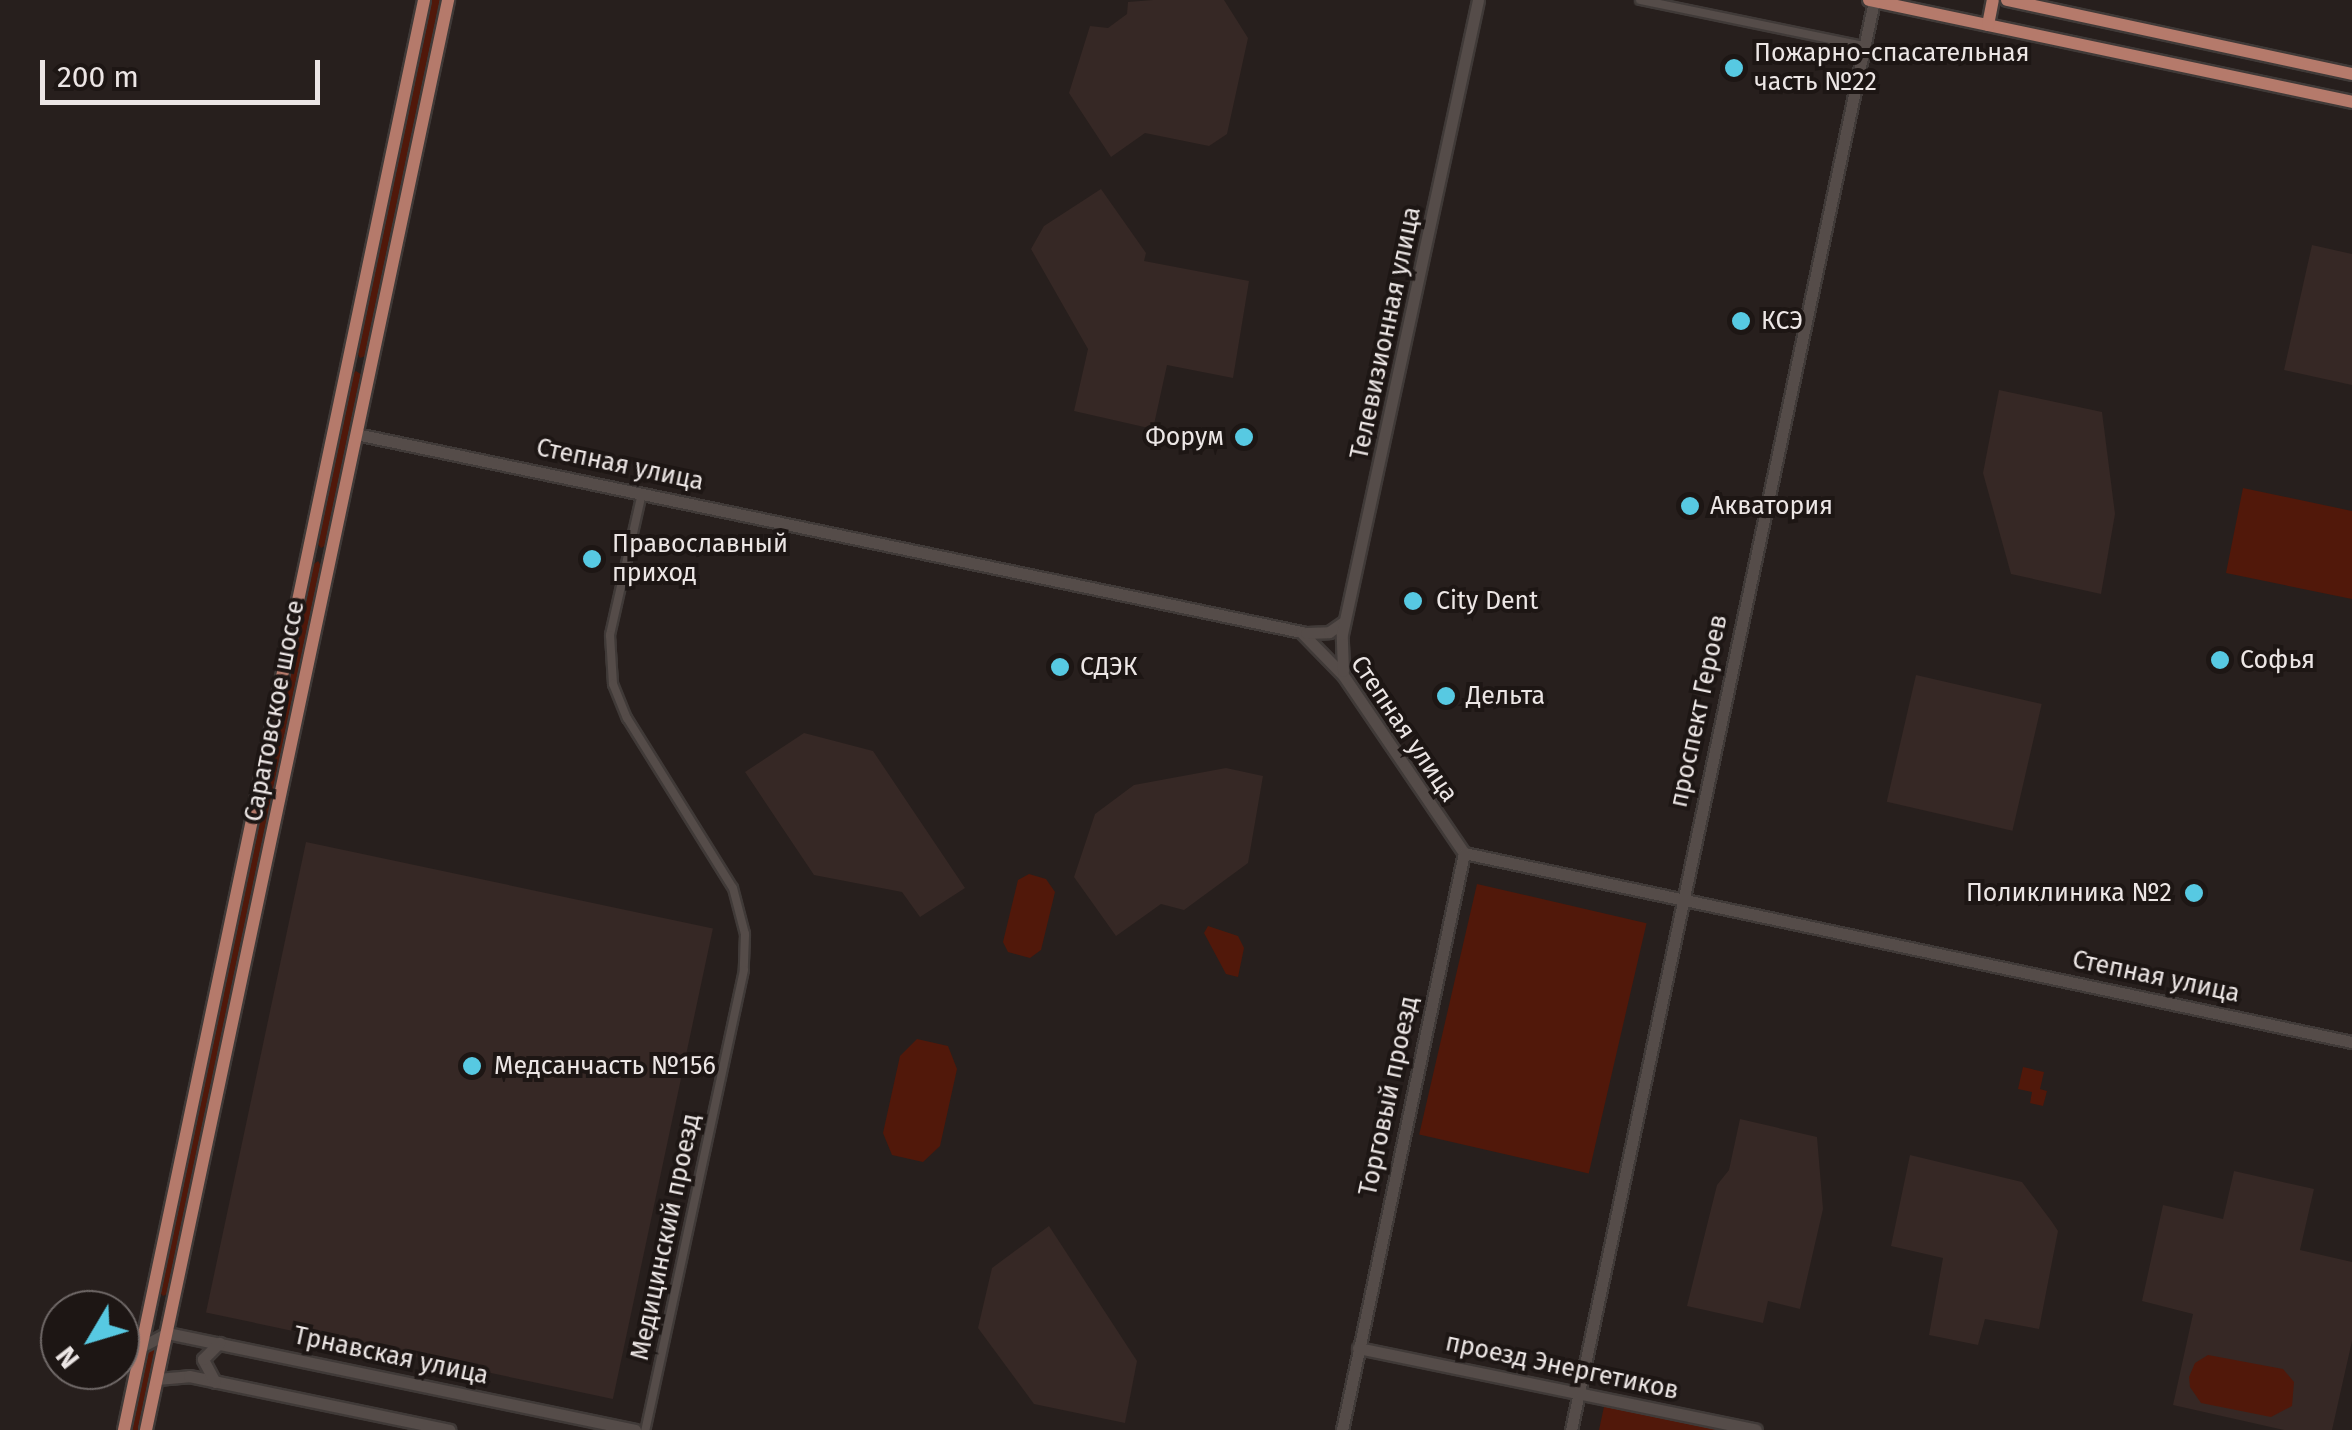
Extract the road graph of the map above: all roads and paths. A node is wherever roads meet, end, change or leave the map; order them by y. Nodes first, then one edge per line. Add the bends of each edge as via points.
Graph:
1 (424, 0) edge
2 (448, 0) edge
3 (1478, 0) edge
4 (1640, 0) edge
5 (1872, 0) edge
6 (1994, 0) edge
7 (2007, 0) edge
8 (1988, 25) junction
9 (1864, 46) junction
10 (2352, 74) edge
11 (2352, 102) edge
12 (346, 363) junction
13 (370, 368) junction
14 (356, 434) junction
15 (642, 493) junction
16 (308, 554) junction
17 (329, 558) junction
18 (1347, 619) junction
19 (1302, 632) junction
20 (1344, 675) junction
21 (1464, 853) junction
22 (1682, 899) junction
23 (2352, 1042) edge
24 (150, 1301) junction
25 (172, 1306) junction
26 (167, 1333) junction
27 (219, 1343) junction
28 (141, 1346) junction
29 (1358, 1348) junction
30 (157, 1379) junction
31 (215, 1382) junction
32 (1578, 1394) junction
33 (124, 1430) edge
34 (146, 1430) edge
35 (449, 1430) edge
36 (635, 1430) edge
37 (644, 1430) edge
38 (1342, 1430) edge
39 (1571, 1430) edge
40 (1756, 1430) edge

1 - 12 main road, Саратовское шоссе
2 - 13 main road, Саратовское шоссе
3 - 18 street, Телевизионная улица
4 - 9 street
5 - 8 main road
5 - 9 street, проспект Героев
6 - 8 main road
7 - 10 main road
8 - 11 main road
9 - 22 street, проспект Героев
12 - 13 main road
12 - 16 main road, Саратовское шоссе
13 - 14 main road, Саратовское шоссе
14 - 15 street, Степная улица
14 - 17 main road, Саратовское шоссе
15 - 19 street, Степная улица
15 - 37 street, Медицинский проезд via 610,635 614,684 627,718 728,878 745,934 744,970
16 - 17 main road
16 - 24 main road, Саратовское шоссе
17 - 25 main road, Саратовское шоссе
18 - 19 street via 1329,632
18 - 20 street, Телевизионная улица via 1340,648
19 - 20 street, Степная улица
20 - 21 street, Степная улица
21 - 22 street, Степная улица
21 - 29 street, Торговый проезд
22 - 23 street, Степная улица
22 - 32 street, проспект Героев
24 - 25 main road
24 - 28 main road, Саратовское шоссе
25 - 26 main road, Саратовское шоссе
26 - 27 street, Трнавская улица
26 - 28 street
26 - 30 main road, Саратовское шоссе
27 - 31 street via 204,1359
27 - 36 street, Трнавская улица
28 - 33 main road, Саратовское шоссе
29 - 32 street, проезд Энергетиков
29 - 38 street, Торговый проезд
30 - 31 street via 176,1374
30 - 34 main road, Саратовское шоссе
31 - 35 street
32 - 39 street, проспект Героев
32 - 40 street, проезд Энергетиков

